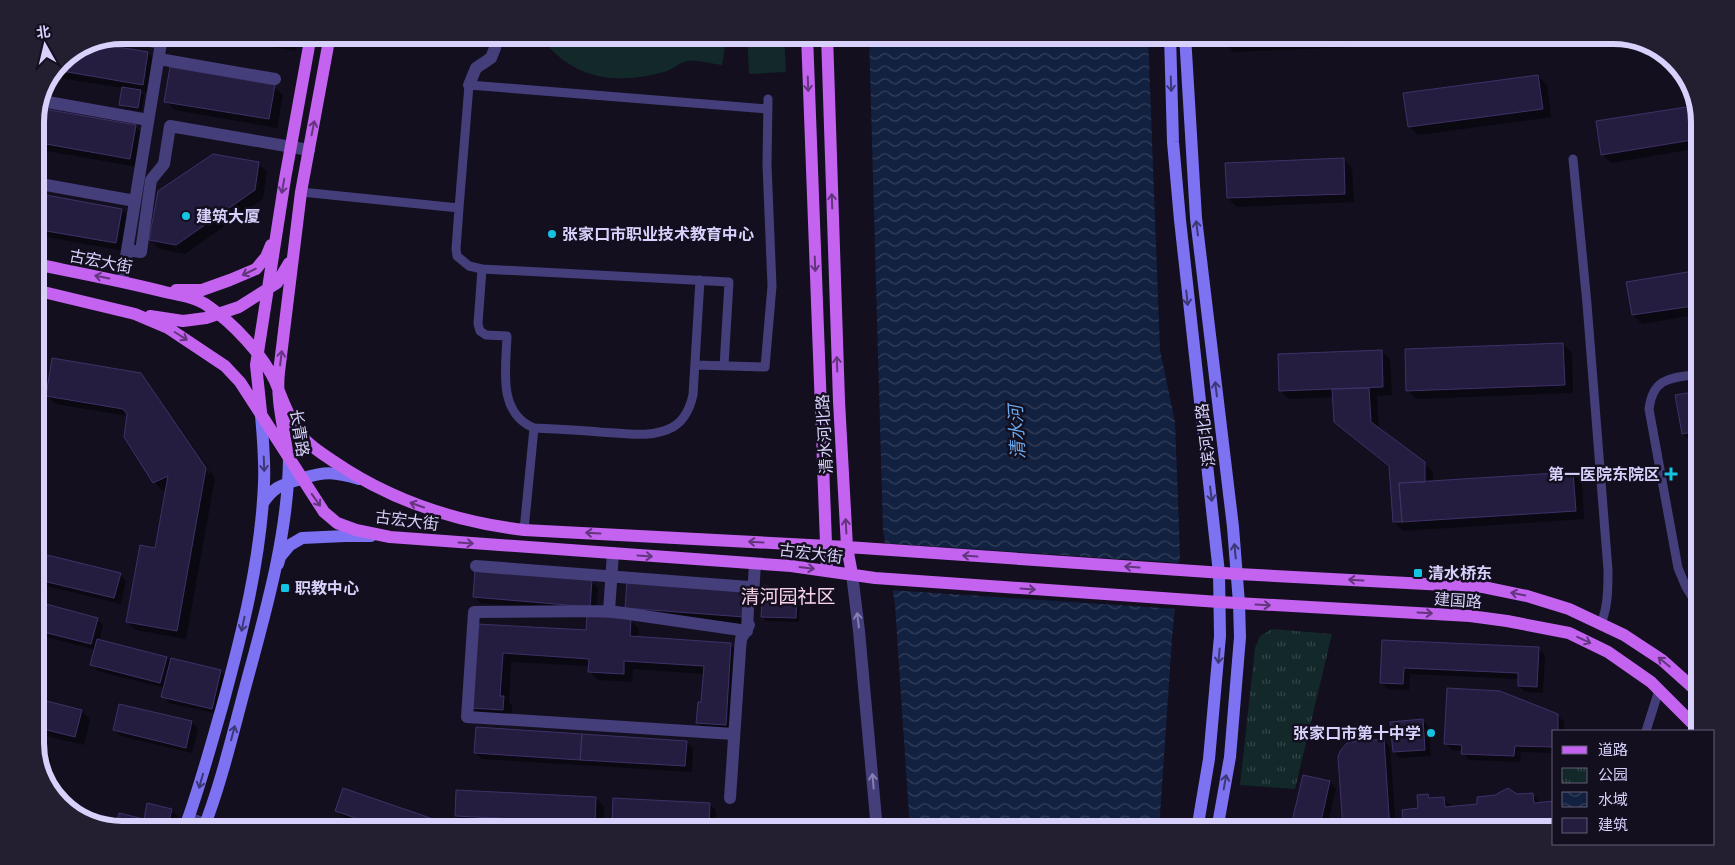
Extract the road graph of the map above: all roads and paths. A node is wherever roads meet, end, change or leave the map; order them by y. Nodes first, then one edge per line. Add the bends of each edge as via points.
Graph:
1 (161, 44) edge
2 (309, 44) edge
3 (328, 44) edge
4 (496, 44) edge
5 (807, 44) edge
6 (827, 44) edge
7 (1170, 44) edge
8 (1186, 44) edge
9 (159, 59) junction
10 (275, 79) dead end
11 (469, 85) junction
12 (46, 102) edge
13 (148, 120) junction
14 (290, 147) junction
15 (309, 150) junction
16 (1573, 159) dead end
17 (44, 185) edge
18 (301, 192) junction
19 (135, 201) junction
20 (459, 208) junction
21 (275, 233) junction
22 (294, 249) junction
23 (127, 250) junction
24 (44, 266) edge
25 (482, 269) junction
26 (700, 280) junction
27 (122, 281) junction
28 (268, 289) junction
29 (160, 290) junction
30 (44, 292) edge
31 (135, 314) junction
32 (218, 314) junction
33 (257, 354) junction
34 (695, 365) junction
35 (724, 366) junction
36 (1691, 375) edge
37 (277, 389) junction
38 (261, 415) junction
39 (534, 428) junction
40 (288, 458) junction
41 (302, 479) junction
42 (369, 482) junction
43 (288, 483) junction
44 (262, 503) junction
45 (524, 530) junction
46 (390, 537) junction
47 (826, 546) junction
48 (847, 547) junction
49 (613, 553) junction
50 (755, 564) junction
51 (476, 566) dead end
52 (827, 570) junction
53 (1181, 570) joint
54 (1219, 573) junction
55 (852, 574) junction
56 (1238, 574) junction
57 (611, 576) junction
58 (272, 580) junction
59 (1691, 595) edge
60 (1179, 599) joint
61 (1219, 602) junction
62 (1239, 603) junction
63 (609, 611) junction
64 (1601, 624) junction
65 (747, 631) junction
66 (1691, 686) edge
67 (1659, 690) junction
68 (1691, 722) edge
69 (1646, 730) edge
70 (734, 734) junction
71 (730, 798) dead end
72 (187, 821) edge
73 (206, 821) edge
74 (876, 821) edge
75 (1199, 821) edge
76 (1219, 821) edge

1 - 9 street
2 - 14 main road
15 -> 3 main road, 长青路
4 - 11 street via 491,58 476,68
5 -> 47 main road, 清水河北路
48 -> 6 main road, 清水河北路
7 -> 54 main road, 滨河北路 via 1180,220
56 -> 8 main road, 滨河北路 via 1196,218
9 - 10 street
9 - 13 street
11 - 20 lane
11 - 35 lane via 768,104 772,286 765,367
12 - 13 street
13 - 19 street
14 - 15 street
14 -> 21 main road
14 - 23 street via 170,126 164,164 151,180 141,252
15 - 18 main road, 长青路
16 - 64 lane via 1608,570 1607,599
17 - 19 street
18 - 20 lane
18 - 22 main road, 长青路
19 - 23 street
20 - 25 lane via 457,256 469,266
21 - 28 main road
21 -> 29 main road via 266,257 256,269 202,290
22 - 28 main road via 287,269
37 -> 22 main road, 长青路
23 - 27 street
27 -> 24 main road, 古宏大街
25 - 26 lane
25 - 39 lane via 480,331 486,335 507,336 507,394 519,419
26 - 34 lane
26 - 35 lane via 729,282
27 - 29 main road, 古宏大街
28 - 32 main road via 239,307
28 - 33 main road
29 - 32 main road, 古宏大街 via 206,304
30 - 31 main road, 古宏大街
31 - 32 main road via 182,320
31 -> 38 main road, 古宏大街 via 168,328 225,366 240,382
32 - 33 main road, 古宏大街
33 - 37 main road, 古宏大街
33 - 38 main road
34 - 35 lane
34 - 39 lane via 691,406 675,426 661,432 642,434
36 - 59 lane via 1668,379 1659,385 1650,396 1649,409 1678,568
37 - 40 main road, 长青路
37 - 42 main road, 古宏大街 via 297,431 310,446
38 - 40 main road, 古宏大街
38 -> 44 main road
39 - 45 lane
40 - 41 main road, 古宏大街
40 - 43 main road, 长青路
41 - 42 main road via 318,473 332,473
41 - 43 main road
41 -> 46 main road, 古宏大街 via 324,512 337,523
45 -> 42 main road, 古宏大街 via 478,523 438,512 402,500
43 - 44 main road via 270,492
43 - 58 main road, 长青路
44 -> 72 main road via 253,577 237,654
47 -> 45 main road, 古宏大街
46 -> 49 main road, 古宏大街
46 - 58 main road via 302,538 280,557
47 - 48 main road, 古宏大街
47 - 52 main road, 清水河北路
53 -> 48 main road, 古宏大街
48 - 55 main road, 清水河北路
49 -> 50 main road, 古宏大街
49 - 57 street
50 -> 52 main road, 古宏大街
50 - 65 street via 752,618
51 - 57 street
52 - 55 main road, 古宏大街
53 - 54 main road, 建国路
54 - 56 main road, 建国路
54 - 61 main road, 滨河北路
55 -> 60 main road, 古宏大街
74 -> 55 street, 清水河北路
56 - 62 main road, 滨河北路
64 -> 56 main road, 建国路 via 1536,598 1483,587
57 - 63 street
57 - 65 street via 749,587
73 -> 58 main road, 长青路 via 223,769
60 - 61 main road, 建国路
61 - 62 main road, 建国路
61 -> 75 main road, 滨河北路 via 1220,636 1209,759
62 -> 67 main road, 建国路 via 1507,620 1569,633 1608,652
76 -> 62 main road, 滨河北路 via 1230,756 1240,637
63 - 65 street
63 - 70 street via 474,612 467,717
66 -> 64 main road, 建国路 via 1662,660
65 - 70 street via 740,650
67 - 68 main road, 建国路
67 - 69 lane
70 - 71 street

